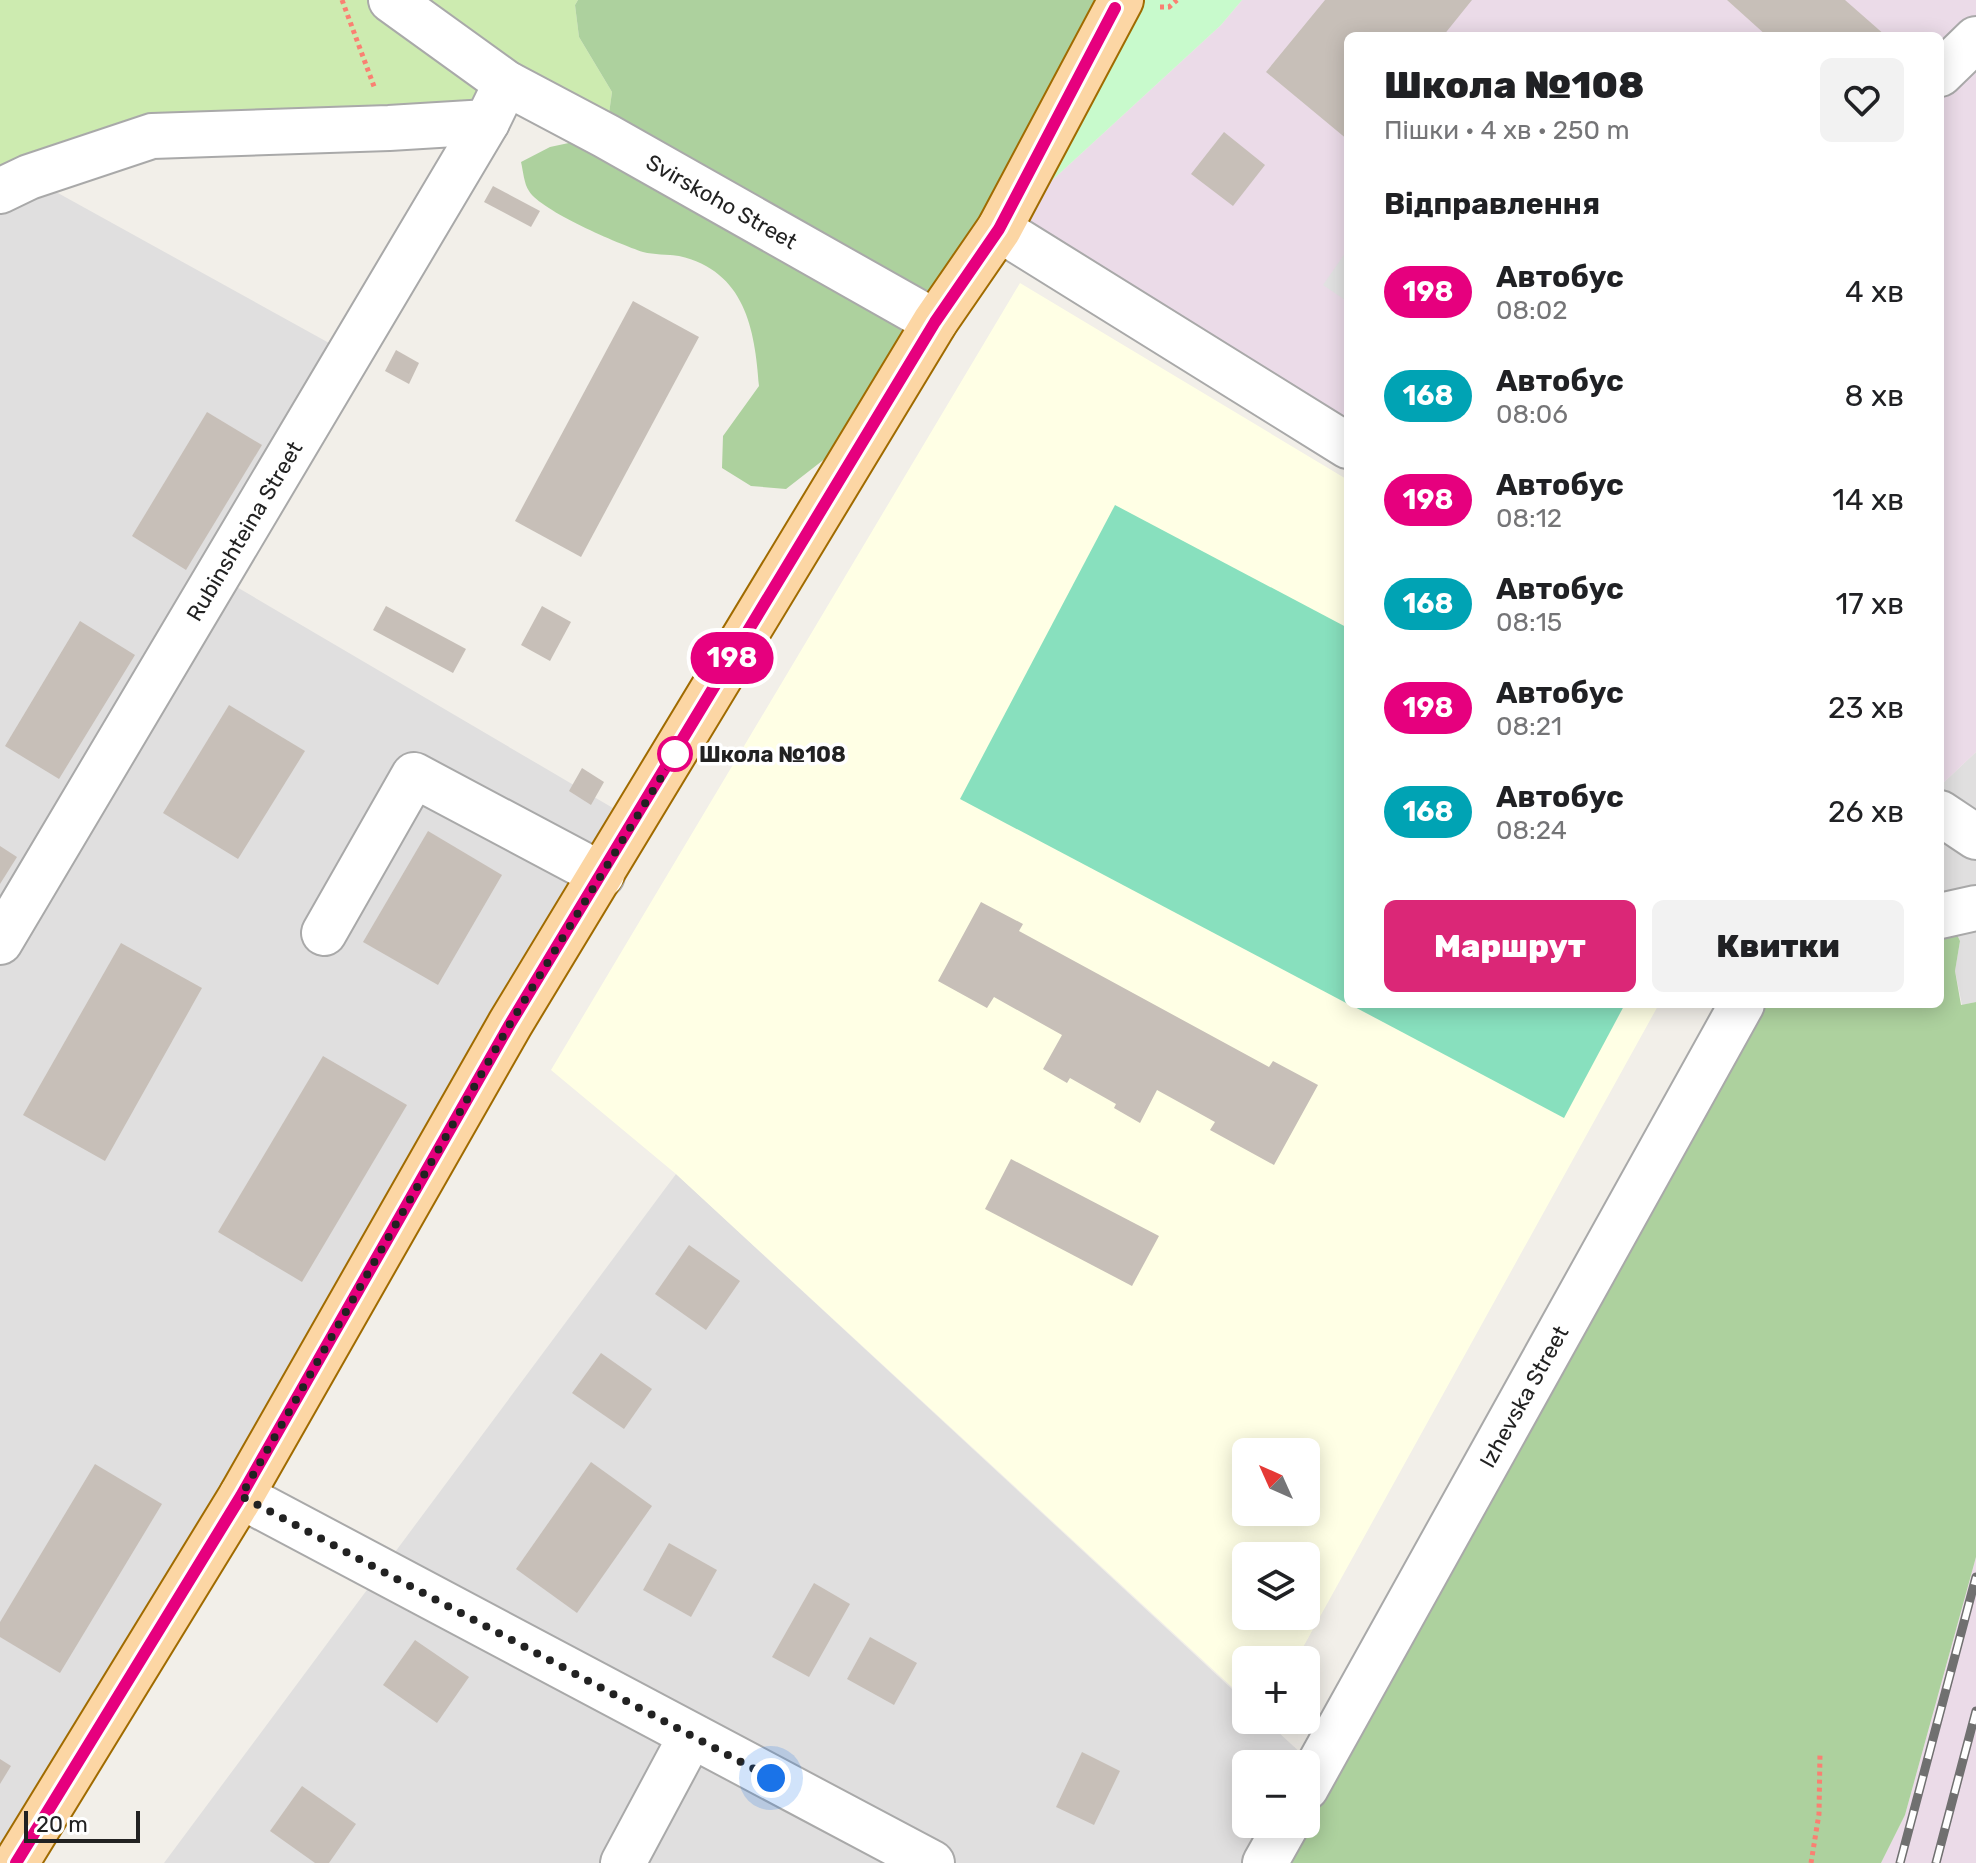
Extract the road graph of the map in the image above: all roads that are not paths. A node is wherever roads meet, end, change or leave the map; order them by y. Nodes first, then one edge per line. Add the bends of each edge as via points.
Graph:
1 (391, 0) edge
2 (1117, 3) edge
3 (1976, 39) edge
4 (1944, 70) edge
5 (506, 83) junction
6 (487, 122) junction
7 (0, 191) edge
8 (999, 229) junction
9 (935, 322) junction
10 (1344, 444) edge
11 (1944, 816) edge
12 (1976, 837) edge
13 (602, 875) junction
14 (1976, 908) edge
15 (1944, 915) edge
16 (324, 933) dead end
17 (0, 942) edge
18 (1740, 1008) edge
19 (241, 1496) junction
20 (691, 1736) junction
21 (1320, 1763) edge
22 (1279, 1838) edge
23 (16, 1863) edge
24 (623, 1863) edge
25 (932, 1863) edge
26 (1265, 1863) edge

1 - 5 street, Svirskoho Street
2 - 8 main road
3 - 4 street
5 - 6 street, Rubinshteina Street
5 - 9 street, Svirskoho Street
6 - 7 street via 152,136
6 - 17 street, Rubinshteina Street
8 - 9 main road
8 - 10 street
9 - 13 main road
11 - 12 street
13 - 16 street via 414,775
13 - 19 main road via 510,1024
14 - 15 street
18 - 21 street, Izhevska Street
19 - 20 street
19 - 23 main road
20 - 24 street
20 - 25 street
22 - 26 street

